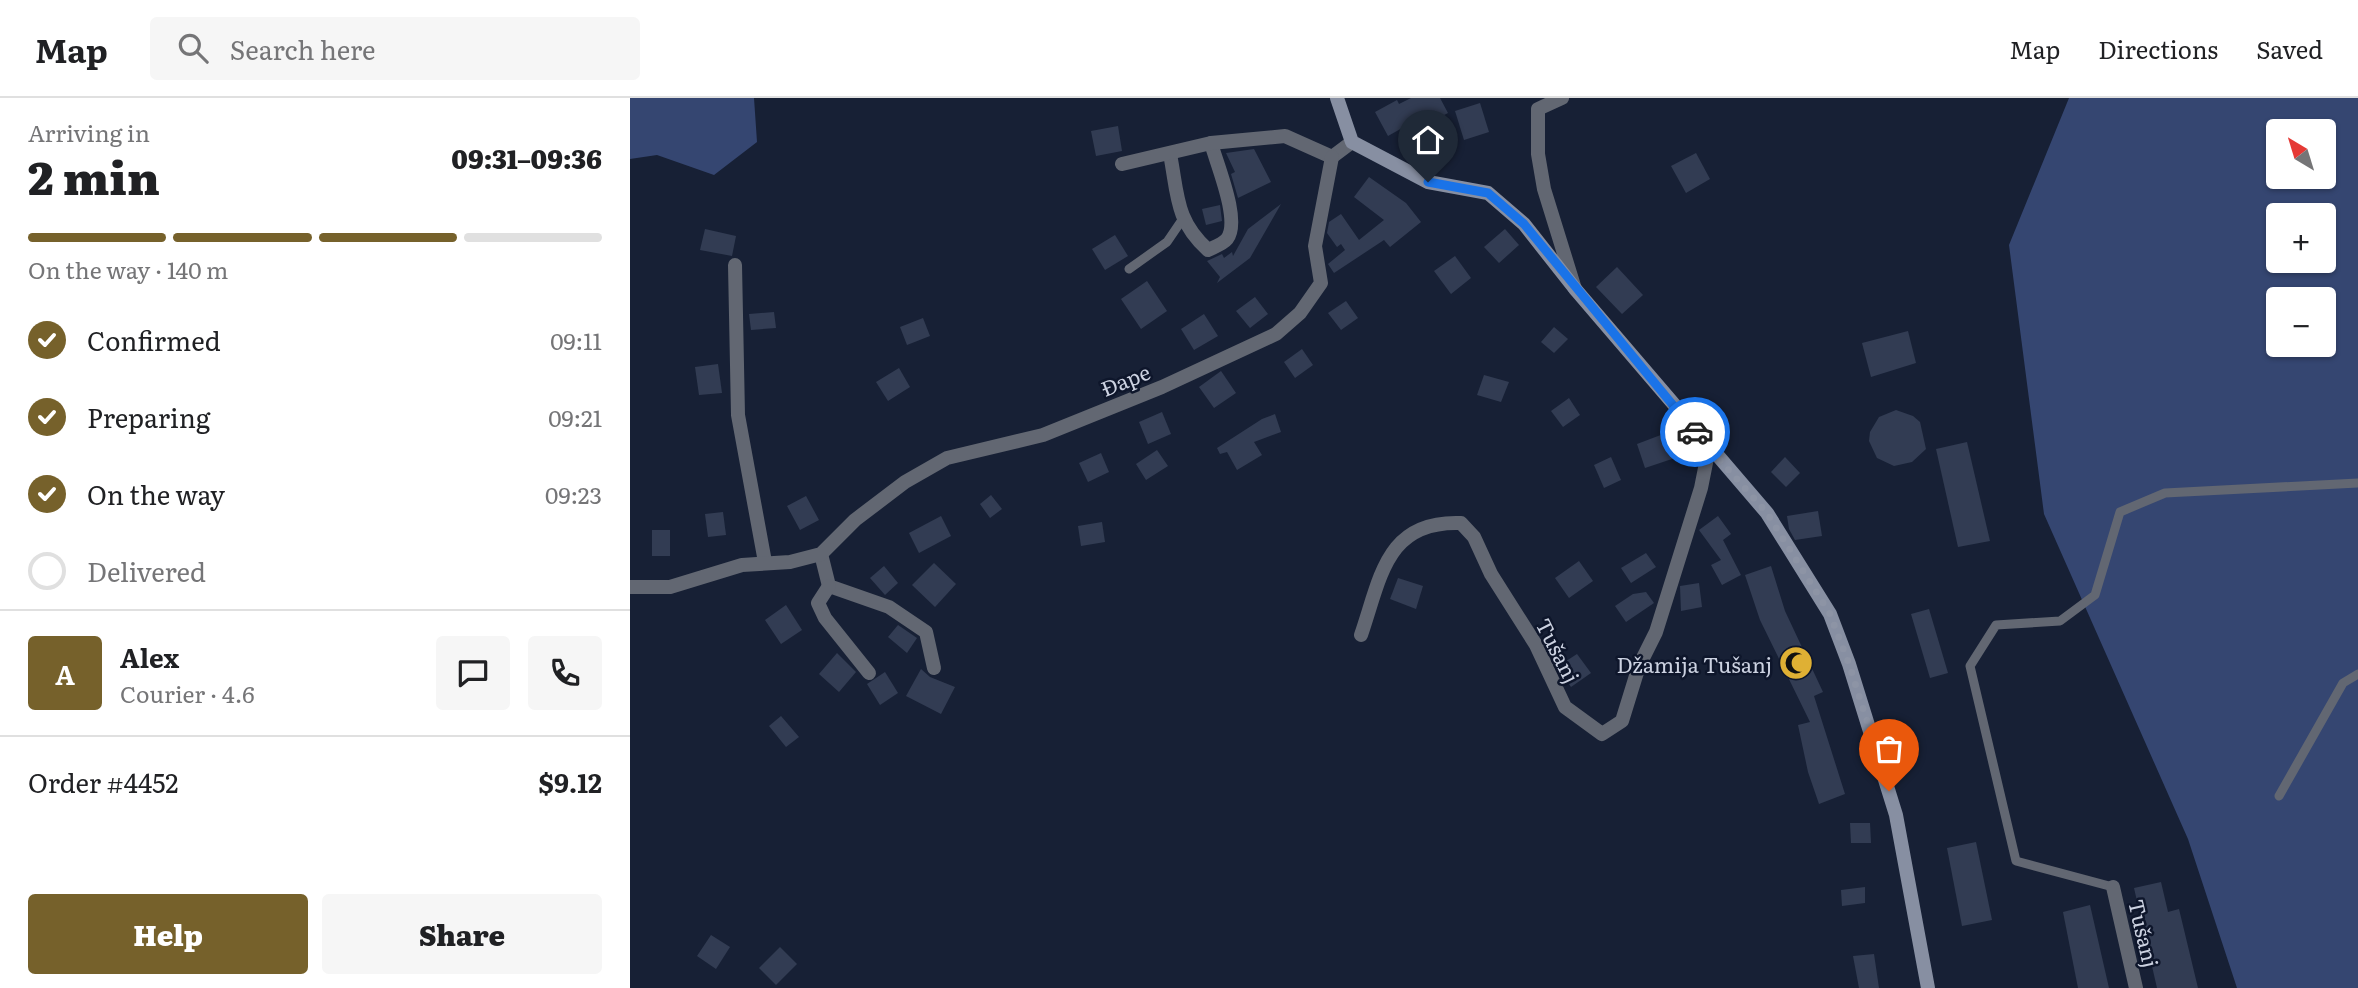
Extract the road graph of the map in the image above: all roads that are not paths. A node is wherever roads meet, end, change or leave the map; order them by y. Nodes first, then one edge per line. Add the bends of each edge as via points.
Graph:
1 (1337, 98) edge
2 (1562, 98) edge
3 (1542, 103) edge
4 (1352, 142) junction
5 (1211, 144) junction
6 (1170, 154) junction
7 (1332, 157) junction
8 (1122, 164) dead end
9 (1182, 220) junction
10 (735, 265) dead end
11 (1129, 269) dead end
12 (1576, 290) junction
13 (1709, 449) junction
14 (2358, 483) edge
15 (821, 554) junction
16 (765, 562) junction
17 (829, 586) junction
18 (630, 587) edge
19 (1361, 635) dead end
20 (934, 668) dead end
21 (869, 673) dead end
22 (2358, 674) edge
23 (2279, 796) dead end
24 (2113, 887) joint
25 (1928, 988) edge
26 (2136, 988) edge

1 - 4 street
2 - 3 street
3 - 12 street via 1538,154 1544,189
4 - 7 street
4 - 12 street via 1428,182 1488,193 1524,224
5 - 6 street
5 - 7 street via 1285,136
5 - 9 street via 1233,228 1226,241 1208,250
6 - 8 street
6 - 9 street
7 - 15 street, Đape via 1315,246 1321,283 1300,313 1276,334 1043,435 947,458 905,482 855,520
9 - 11 lane via 1167,242
10 - 16 street via 738,415
12 - 13 street
13 - 19 street, Tušanj via 1656,632 1639,666 1622,721 1602,734 1564,707 1536,645 1491,575 1474,537 1461,523 1438,522 1408,534 1388,557
13 - 25 street via 1767,513 1830,614 1896,816
14 - 24 lane via 2165,493 2120,512 2095,595 2060,621 1996,625 1970,666 2016,861
15 - 16 street via 790,562
15 - 17 street
16 - 18 street via 670,587
17 - 20 street via 889,607 926,632
17 - 21 street via 818,603 821,611
22 - 23 lane via 2343,683
24 - 26 street, Tušanj

